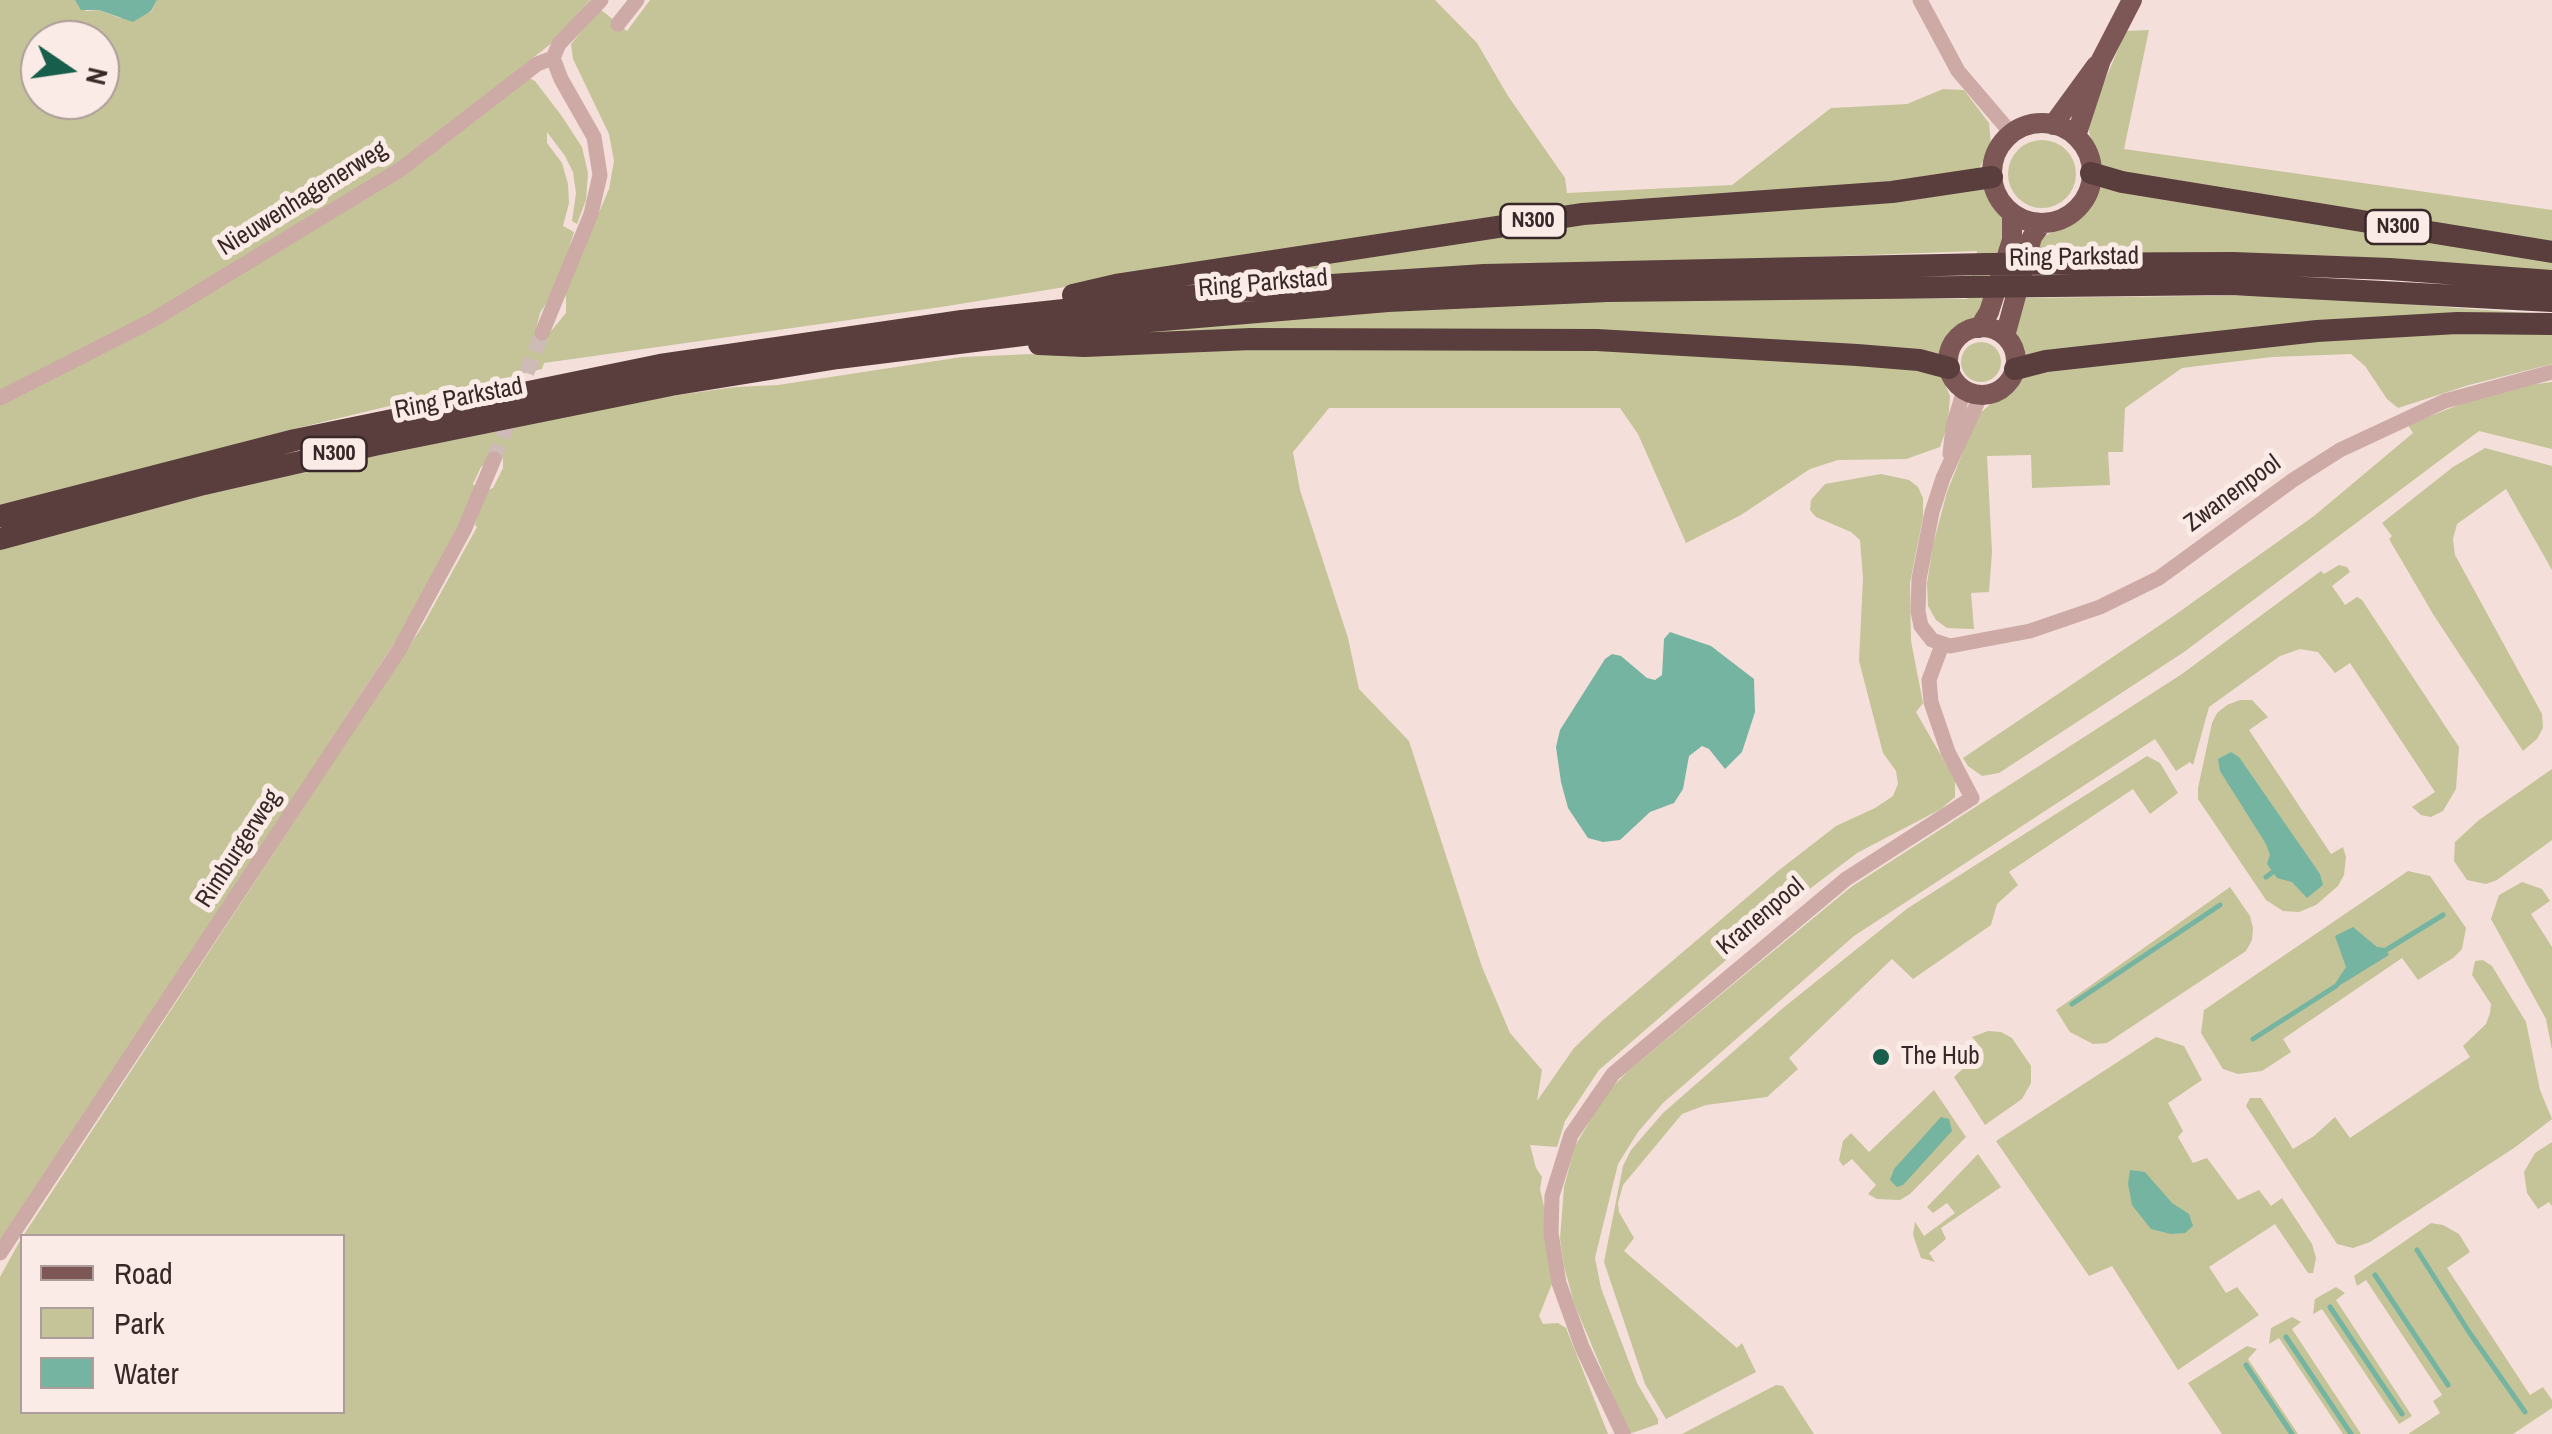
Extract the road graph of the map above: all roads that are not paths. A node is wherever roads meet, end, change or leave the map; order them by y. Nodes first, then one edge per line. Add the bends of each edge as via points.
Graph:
1 (601, 0) edge
2 (637, 0) edge
3 (1920, 0) edge
4 (2132, 0) edge
5 (618, 24) dead end
6 (554, 58) junction
7 (2101, 60) junction
8 (2053, 125) junction
9 (2011, 134) junction
10 (2076, 136) junction
11 (2092, 173) junction
12 (1992, 177) junction
13 (2012, 213) junction
14 (2042, 223) junction
15 (2552, 252) edge
16 (2057, 275) junction
17 (2552, 280) edge
18 (2552, 301) edge
19 (2552, 324) edge
20 (1979, 328) junction
21 (964, 331) junction
22 (542, 333) tunnel mouth
23 (2005, 336) junction
24 (1949, 368) junction
25 (2015, 369) junction
26 (2552, 372) edge
27 (1973, 393) junction
28 (0, 398) edge
29 (494, 458) tunnel mouth
30 (0, 516) edge
31 (0, 538) edge
32 (1942, 645) junction
33 (0, 1253) edge
34 (1623, 1434) edge

1 - 6 street, Nieuwenhagenerweg
2 - 5 street
3 - 9 street via 1958,71
4 - 7 main road
6 - 22 street via 594,137 600,175
6 - 28 street, Nieuwenhagenerweg via 384,179 151,321
7 - 8 main road
7 - 10 main road
8 - 9 main road
8 - 10 main road
9 - 12 main road via 1994,157
10 - 11 main road
11 - 14 main road via 2076,210
11 - 15 highway, N300
12 - 13 main road
12 - 21 highway, N300 via 1892,192 1583,214 1116,285
13 - 14 main road
13 - 20 main road via 2012,240
14 - 23 main road
16 - 17 highway, Ring Parkstad / N300 via 2252,264
16 - 18 highway, Ring Parkstad / N300
16 - 21 highway, Ring Parkstad / N300 via 1388,301
19 - 25 highway via 2317,331
20 - 23 main road
20 - 24 main road via 1956,341
21 - 24 highway, N300 via 1084,346 1251,339 1597,340 1873,356
21 - 30 highway, Ring Parkstad / N300 via 758,348 551,386 294,440
21 - 31 highway, Ring Parkstad / N300 via 444,430
23 - 25 main road
24 - 27 main road
25 - 27 main road via 2003,388
26 - 32 street, Zwanenpool via 2445,401 2340,450 2158,578 2100,607 2020,634
27 - 32 street via 1966,432 1932,512 1918,594 1923,632
29 - 33 street, Rimburgerweg via 464,530 399,650
32 - 34 street, Kranenpool via 1929,680 1931,702 1972,798 1846,879 1613,1074 1571,1135 1552,1196 1556,1266 1582,1347

